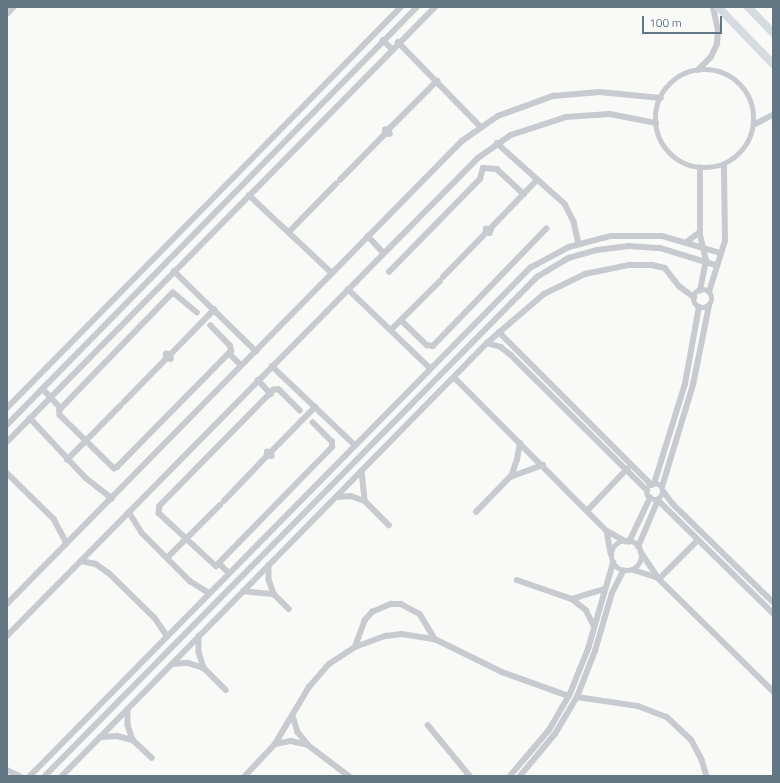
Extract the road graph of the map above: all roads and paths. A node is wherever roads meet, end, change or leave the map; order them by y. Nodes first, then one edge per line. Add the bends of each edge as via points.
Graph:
1 (400, 7) edge
2 (416, 7) edge
3 (436, 7) edge
4 (713, 7) edge
5 (718, 7) edge
6 (748, 7) edge
7 (773, 33) edge
8 (383, 40) junction
9 (398, 42) junction
10 (392, 49) junction
11 (773, 64) edge
12 (698, 70) junction
13 (437, 81) junction
14 (661, 98) junction
15 (773, 115) edge
16 (656, 122) junction
17 (754, 124) junction
18 (481, 127) junction
19 (497, 143) junction
20 (724, 165) junction
21 (700, 168) junction
22 (537, 180) junction
23 (524, 194) junction
24 (249, 195) junction
25 (207, 221) junction
26 (546, 229) dead end
27 (215, 230) junction
28 (289, 232) junction
29 (700, 232) junction
30 (368, 236) junction
31 (579, 242) junction
32 (687, 242) junction
33 (702, 247) junction
34 (383, 252) junction
35 (721, 253) junction
36 (706, 261) junction
37 (716, 265) junction
38 (174, 271) junction
39 (389, 272) dead end
40 (332, 273) junction
41 (348, 289) junction
42 (700, 291) junction
43 (709, 292) junction
44 (694, 297) junction
45 (493, 304) junction
46 (709, 306) junction
47 (699, 307) junction
48 (214, 310) junction
49 (501, 312) junction
50 (197, 313) dead end
51 (401, 320) junction
52 (211, 326) dead end
53 (391, 330) junction
54 (499, 332) junction
55 (488, 343) junction
56 (256, 351) junction
57 (229, 353) junction
58 (242, 365) junction
59 (272, 366) junction
60 (430, 368) junction
61 (454, 378) junction
62 (258, 380) junction
63 (43, 389) junction
64 (271, 394) junction
65 (51, 397) junction
66 (315, 407) junction
67 (7, 408) edge
68 (62, 408) junction
69 (300, 411) dead end
70 (30, 418) junction
71 (313, 424) dead end
72 (7, 425) edge
73 (86, 440) junction
74 (7, 442) edge
75 (520, 443) junction
76 (355, 445) junction
77 (67, 460) junction
78 (543, 465) junction
79 (627, 469) junction
80 (362, 471) junction
81 (7, 472) edge
82 (510, 477) junction
83 (653, 484) junction
84 (663, 489) junction
85 (647, 490) junction
86 (337, 497) junction
87 (112, 498) junction
88 (650, 498) junction
89 (658, 500) junction
90 (365, 501) junction
91 (588, 510) junction
92 (129, 512) junction
93 (476, 512) dead end
94 (389, 525) dead end
95 (607, 531) junction
96 (186, 539) junction
97 (698, 540) junction
98 (627, 542) junction
99 (67, 543) junction
100 (640, 549) junction
101 (167, 558) junction
102 (613, 560) junction
103 (81, 561) junction
104 (219, 563) junction
105 (269, 565) junction
106 (634, 570) junction
107 (623, 571) junction
108 (229, 573) junction
109 (659, 579) junction
110 (517, 580) dead end
111 (604, 589) junction
112 (243, 592) junction
113 (210, 593) junction
114 (274, 594) junction
115 (572, 599) junction
116 (773, 602) edge
117 (7, 604) edge
118 (289, 609) dead end
119 (773, 613) edge
120 (594, 626) junction
121 (7, 636) edge
122 (167, 636) junction
123 (199, 636) junction
124 (435, 639) junction
125 (355, 646) junction
126 (172, 664) junction
127 (204, 668) junction
128 (226, 690) dead end
129 (773, 691) edge
130 (569, 696) junction
131 (577, 697) junction
132 (128, 709) junction
133 (294, 716) junction
134 (428, 725) dead end
135 (100, 737) junction
136 (133, 740) junction
137 (275, 744) junction
138 (60, 745) junction
139 (308, 745) junction
140 (68, 753) junction
141 (152, 758) dead end
142 (42, 763) junction
143 (7, 770) edge
144 (50, 771) junction
145 (707, 773) edge
146 (469, 774) edge
147 (20, 776) edge
148 (30, 776) edge
149 (45, 776) edge
150 (62, 776) edge
151 (245, 776) edge
152 (349, 776) edge
153 (475, 776) edge
154 (510, 776) edge
155 (520, 776) edge
156 (702, 776) edge

1 - 67 street
2 - 8 street
3 - 9 street
4 - 12 street via 718,31 717,44 712,57
5 - 11 main road
6 - 7 main road
8 - 10 street
8 - 25 street
9 - 10 street
9 - 13 street
10 - 24 street
12 - 14 street via 674,81
12 - 17 street via 720,72 739,83 752,102
13 - 18 street
13 - 28 street via 389,130 390,134 385,134
14 - 16 street
14 - 18 street via 600,92 569,94 518,107
15 - 17 street
16 - 19 street via 610,114 566,116 528,128
16 - 21 street via 663,144 670,153 678,160
17 - 20 street via 745,148
18 - 30 street via 462,141
19 - 22 street
19 - 34 street via 459,175
20 - 21 street
20 - 35 street via 725,240
21 - 29 street
22 - 23 street
22 - 31 street via 569,209
23 - 39 street via 497,169 482,168 480,179
23 - 51 street
24 - 27 street
24 - 28 street
25 - 27 street
25 - 63 street
26 - 51 street via 433,346 427,345
27 - 38 street
28 - 40 street
29 - 32 street
29 - 33 street
30 - 34 street
30 - 40 street
31 - 32 street via 628,234 662,236
31 - 45 street via 530,268
32 - 33 street
33 - 35 street
33 - 36 street
34 - 41 street
35 - 37 street
36 - 37 street
36 - 42 street
36 - 49 street via 676,251 644,246 597,250 569,258 547,270
37 - 43 street
38 - 48 street
38 - 65 street
40 - 56 street
41 - 53 street
41 - 59 street
42 - 43 street
42 - 44 street
43 - 46 street via 712,298
44 - 47 street
44 - 54 street via 680,286 670,273 659,266 629,265 607,268 578,277 544,294
45 - 49 street
45 - 60 street
46 - 47 street
46 - 84 street via 693,385
47 - 83 street via 683,390
48 - 56 street
48 - 73 street via 171,354 171,359 166,358
49 - 140 street
50 - 68 street via 173,293
51 - 53 street
52 - 57 street via 231,348
53 - 60 street
54 - 55 street
54 - 83 street
55 - 61 street
55 - 79 street via 506,351
56 - 58 street
57 - 58 street
57 - 73 street via 116,468
58 - 87 street
59 - 62 street
59 - 66 street
60 - 76 street
61 - 75 street
61 - 80 street
62 - 64 street
62 - 92 street
63 - 65 street
63 - 72 street
64 - 69 street via 278,390
64 - 96 street via 158,508 159,514
65 - 68 street
65 - 70 street
66 - 76 street
66 - 96 street
68 - 73 street via 60,415
70 - 74 street
70 - 77 street
71 - 104 street via 332,442 332,447
73 - 77 street
75 - 78 street
75 - 82 street
76 - 108 street
77 - 87 street via 100,491
78 - 82 street
78 - 91 street
79 - 85 street
79 - 91 street
80 - 86 street
80 - 90 street
81 - 99 street via 54,519
82 - 93 street
83 - 84 street
83 - 85 street
84 - 89 street
84 - 116 street via 673,504
85 - 88 street
86 - 90 street via 351,496
86 - 105 street
87 - 99 street
88 - 89 street
88 - 98 street
89 - 97 street
89 - 100 street
90 - 94 street
91 - 95 street
92 - 101 street via 142,533
92 - 103 street
95 - 98 street
95 - 102 street
96 - 101 street
96 - 104 street via 213,566
97 - 109 street
97 - 119 street
98 - 100 street
98 - 102 street via 617,545
99 - 117 street
100 - 106 street via 641,560
100 - 109 street
101 - 113 street via 196,586
102 - 107 street
102 - 111 street
103 - 121 street
103 - 122 street via 96,564 109,573 155,618
104 - 108 street
105 - 112 street
105 - 114 street via 269,580
106 - 107 street
106 - 109 street via 647,572
107 - 131 street via 612,593 595,651
108 - 113 street
109 - 129 street
110 - 115 street
111 - 115 street
111 - 120 street
112 - 114 street
112 - 123 street
113 - 122 street
114 - 118 street
115 - 120 street via 586,610
120 - 130 street via 583,664
122 - 138 street
123 - 126 street
123 - 127 street via 199,652
124 - 125 street via 397,635 370,640
124 - 125 street via 420,614 406,606 391,604 372,612 365,620
124 - 130 street via 502,672
125 - 133 street via 329,664 319,675
126 - 127 street via 188,663
126 - 132 street
127 - 128 street
130 - 154 street via 548,730
131 - 145 street via 648,709 667,717 691,740
131 - 155 street via 554,734
132 - 135 street
132 - 136 street via 128,725
133 - 137 street
133 - 139 street via 298,732
134 - 146 street
135 - 136 street via 117,736
135 - 150 street
136 - 141 street
137 - 139 street via 291,741
137 - 151 street
138 - 140 street via 61,750
138 - 142 street
139 - 152 street
140 - 144 street
142 - 144 street via 50,765
142 - 148 street
143 - 147 street
144 - 149 street
145 - 156 street
146 - 153 street

